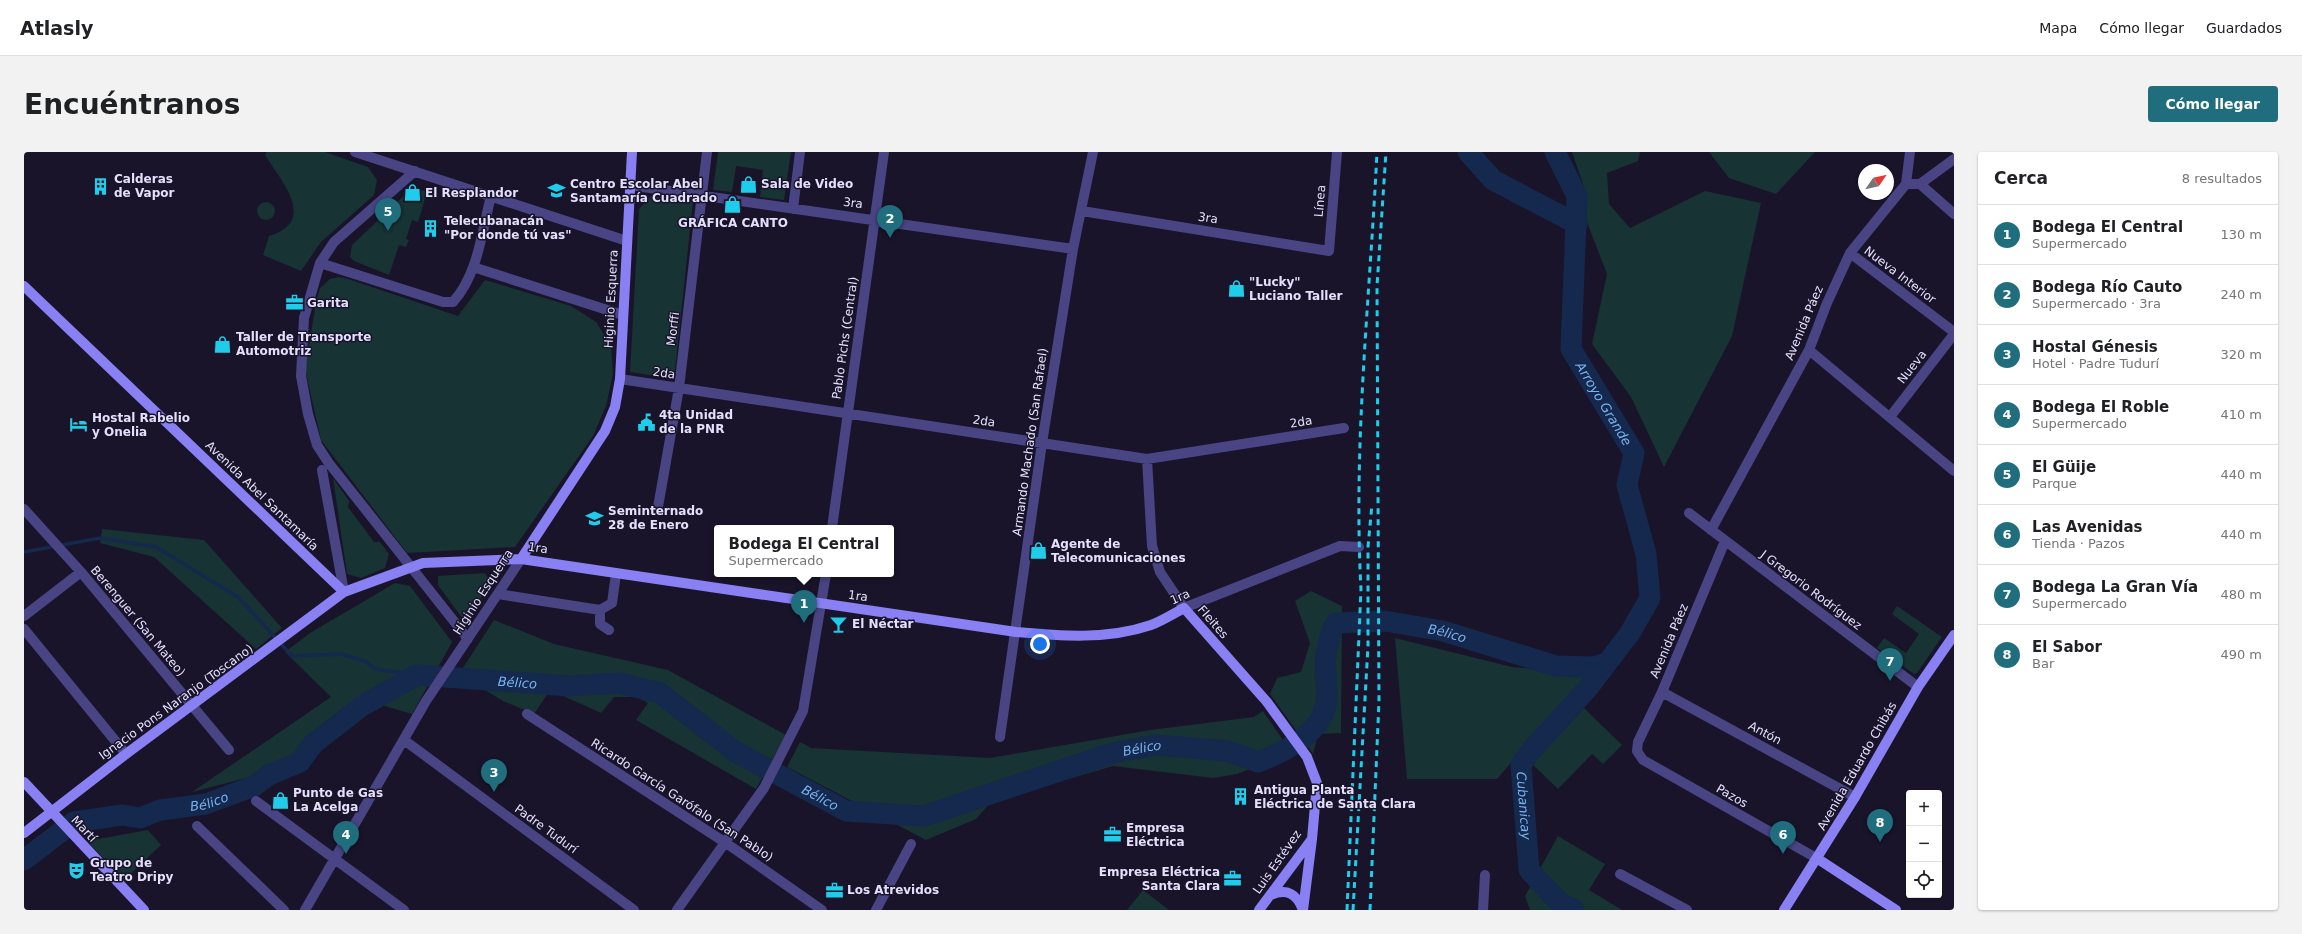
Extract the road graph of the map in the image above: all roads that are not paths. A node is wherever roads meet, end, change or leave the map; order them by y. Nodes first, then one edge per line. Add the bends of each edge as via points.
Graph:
1 (355, 152) edge
2 (632, 152) edge
3 (707, 152) edge
4 (800, 152) edge
5 (884, 152) edge
6 (1093, 152) edge
7 (1335, 152) edge
8 (1910, 152) edge
9 (1954, 159) edge
10 (415, 172) junction
11 (1906, 184) junction
12 (1920, 184) junction
13 (630, 185) junction
14 (491, 196) junction
15 (703, 196) junction
16 (793, 209) junction
17 (1082, 211) junction
18 (1954, 214) edge
19 (875, 219) junction
20 (627, 241) junction
21 (1073, 249) junction
22 (1329, 252) joint
23 (1850, 253) junction
24 (320, 263) junction
25 (473, 267) junction
26 (24, 286) edge
27 (623, 315) junction
28 (1954, 333) edge
29 (1809, 350) junction
30 (620, 379) junction
31 (679, 388) junction
32 (847, 414) junction
33 (1890, 417) junction
34 (1344, 428) dead end
35 (1042, 443) junction
36 (1146, 459) junction
37 (322, 470) dead end
38 (1954, 470) edge
39 (658, 507) dead end
40 (24, 509) edge
41 (1688, 513) dead end
42 (832, 525) edge
43 (1711, 530) junction
44 (1725, 541) junction
45 (1359, 547) dead end
46 (521, 559) junction
47 (411, 567) junction
48 (81, 572) junction
49 (616, 574) junction
50 (826, 577) edge
51 (344, 592) junction
52 (498, 594) junction
53 (821, 604) junction
54 (1184, 608) junction
55 (600, 610) junction
56 (24, 616) edge
57 (24, 629) edge
58 (609, 630) dead end
59 (1016, 632) junction
60 (468, 639) junction
61 (1952, 641) edge
62 (1918, 688) junction
63 (1662, 692) junction
64 (192, 706) junction
65 (527, 714) dead end
66 (1000, 737) dead end
67 (404, 740) junction
68 (229, 750) dead end
69 (1637, 751) joint
70 (126, 754) junction
71 (1307, 758) joint
72 (24, 782) edge
73 (1856, 797) junction
74 (256, 801) dead end
75 (54, 816) junction
76 (197, 826) dead end
77 (24, 833) edge
78 (1312, 839) junction
79 (726, 842) junction
80 (911, 844) dead end
81 (335, 859) junction
82 (1818, 859) junction
83 (1620, 874) dead end
84 (1485, 875) dead end
85 (1271, 895) junction
86 (144, 910) edge
87 (284, 910) edge
88 (305, 910) edge
89 (404, 910) edge
90 (634, 910) edge
91 (677, 910) edge
92 (822, 910) edge
93 (876, 910) edge
94 (1259, 910) edge
95 (1302, 910) edge
96 (1483, 910) edge
97 (1687, 910) edge
98 (1784, 910) edge
99 (1896, 910) edge

1 - 10 street
2 - 13 main road, Higinio Esquerra
3 - 15 street, Morffi
4 - 16 street
5 - 19 street, Pablo Pichs (Central)
6 - 17 street, Armando Machado (San Rafael)
7 - 22 street, Línea
8 - 11 street
9 - 12 street
10 - 14 street
10 - 24 street via 334,242
11 - 12 street
11 - 23 street, Avenida Páez
12 - 18 street
13 - 15 street, 3ra
13 - 20 main road, Higinio Esquerra
14 - 20 street
14 - 25 street
15 - 16 street, 3ra
15 - 31 street, Morffi
16 - 19 street, 3ra
17 - 21 street, Armando Machado (San Rafael)
17 - 22 street, 3ra
19 - 21 street, 3ra
19 - 32 street, Pablo Pichs (Central)
20 - 27 main road, Higinio Esquerra
21 - 35 street, Armando Machado (San Rafael)
23 - 28 street, Nueva Interior
23 - 29 street, Avenida Páez via 1826,303
24 - 25 street via 443,302 453,302 461,293
24 - 47 street via 304,318 302,376 308,414 317,445
25 - 27 street
26 - 51 main road, Avenida Abel Santamaría
27 - 30 main road, Higinio Esquerra
28 - 33 street, Nueva
29 - 33 street
29 - 43 street, Avenida Páez
30 - 31 street, 2da
30 - 46 main road, Higinio Esquerra via 615,407 605,430
31 - 32 street, 2da
31 - 39 street, Morffi
32 - 35 street, 2da
32 - 42 street, Pablo Pichs (Central)
33 - 38 street
34 - 36 street, 2da
35 - 36 street, 2da
35 - 59 street, Armando Machado (San Rafael)
36 - 54 street, Fleites via 1152,546 1160,572
37 - 51 street
40 - 48 street, Berenguer (San Mateo)
41 - 43 street, J Gregorio Rodríguez
43 - 44 street, J Gregorio Rodríguez
44 - 62 street, J Gregorio Rodríguez
44 - 63 street, Avenida Páez
45 - 54 street, 1ra via 1340,546
46 - 47 main road, 1ra via 423,563
46 - 49 main road, 1ra
46 - 52 street, Higinio Esquerra
47 - 51 main road, 1ra
47 - 60 street
48 - 56 street
48 - 64 street, Berenguer (San Mateo)
49 - 53 main road, 1ra
49 - 55 street via 612,603
50 - 53 street
51 - 64 main road, Ignacio Pons Naranjo (Toscano)
52 - 55 street
52 - 60 street, Higinio Esquerra
53 - 59 main road, 1ra
53 - 79 street via 803,711 764,788
54 - 59 main road, 1ra via 1151,625 1098,635
54 - 71 main road, Fleites via 1267,702
55 - 58 street via 600,624
57 - 70 street
59 - 66 street, Armando Machado (San Rafael)
60 - 67 street, Higinio Esquerra
61 - 62 main road, Avenida Eduardo Chibás
62 - 73 main road, Avenida Eduardo Chibás
63 - 69 street, Avenida Páez via 1638,742
63 - 73 street, Antón
64 - 68 street, Berenguer (San Mateo)
64 - 70 main road, Ignacio Pons Naranjo (Toscano)
65 - 79 street, Ricardo García Garófalo (San Pablo)
67 - 81 street, Higinio Esquerra
67 - 90 street, Padre Tudurí
69 - 82 street, Pazos via 1643,760
70 - 75 main road, Ignacio Pons Naranjo (Toscano)
71 - 78 main road, Luis Estévez via 1317,783
72 - 75 main road, Martí
73 - 82 main road, Avenida Eduardo Chibás
74 - 81 street
75 - 77 main road, Ignacio Pons Naranjo (Toscano)
75 - 86 main road, Martí
76 - 87 street
78 - 85 main road, Luis Estévez
78 - 95 main road
79 - 91 street
79 - 92 street, Ricardo García Garófalo (San Pablo)
80 - 93 street
81 - 88 street, Higinio Esquerra
81 - 89 street
82 - 98 main road, Avenida Eduardo Chibás
82 - 99 main road
83 - 97 street
84 - 96 street
85 - 94 main road, Luis Estévez
85 - 95 main road via 1281,891 1290,893 1298,898

